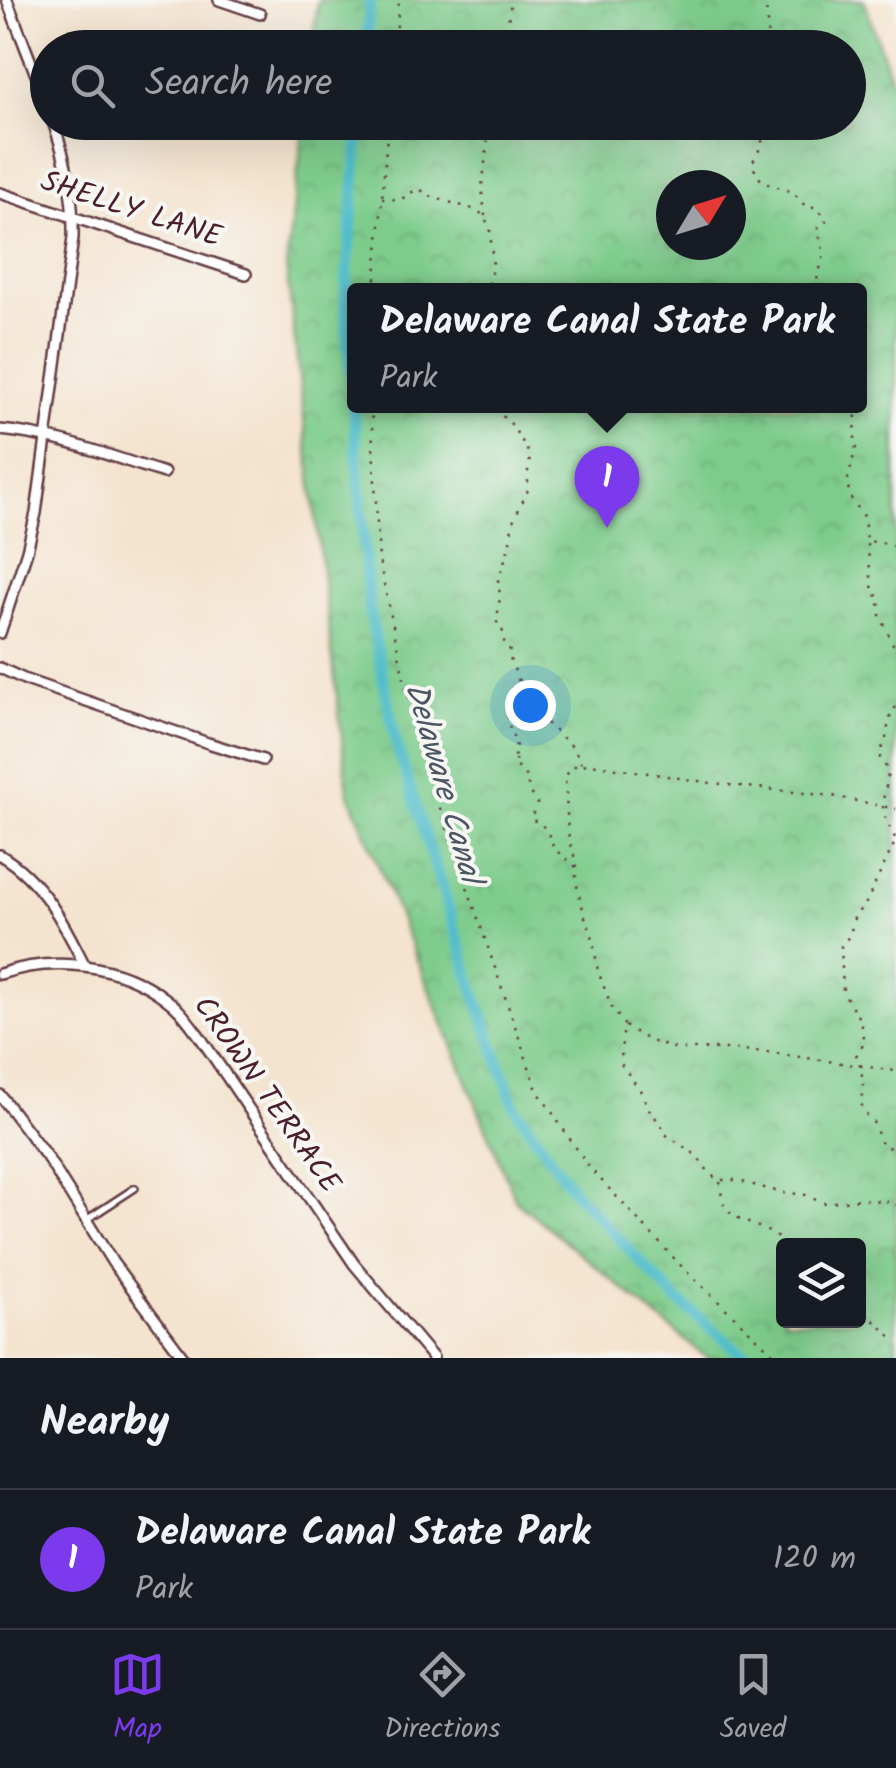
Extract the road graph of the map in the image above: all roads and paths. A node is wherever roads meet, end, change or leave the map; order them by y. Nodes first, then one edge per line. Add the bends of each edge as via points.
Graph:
1 (7, 0) edge
2 (219, 0) edge
3 (399, 0) edge
4 (511, 0) edge
5 (766, 0) edge
6 (260, 14) dead end
7 (396, 30) edge
8 (504, 30) edge
9 (767, 30) edge
10 (30, 59) edge
11 (59, 140) edge
12 (387, 140) edge
13 (488, 140) edge
14 (761, 140) edge
15 (0, 193) edge
16 (382, 198) junction
17 (74, 217) junction
18 (485, 218) junction
19 (246, 274) dead end
20 (376, 283) edge
21 (490, 283) edge
22 (817, 283) edge
23 (371, 413) edge
24 (502, 413) edge
25 (856, 413) edge
26 (0, 430) edge
27 (46, 437) junction
28 (164, 473) dead end
29 (866, 541) junction
30 (896, 548) edge
31 (0, 633) edge
32 (896, 651) edge
33 (0, 668) edge
34 (518, 679) junction
35 (896, 707) edge
36 (263, 760) dead end
37 (581, 764) junction
38 (882, 807) junction
39 (896, 809) edge
40 (0, 855) edge
41 (580, 893) junction
42 (85, 966) junction
43 (0, 974) edge
44 (625, 1026) junction
45 (861, 1067) junction
46 (896, 1072) edge
47 (0, 1095) edge
48 (896, 1148) edge
49 (720, 1180) junction
50 (135, 1188) dead end
51 (896, 1205) edge
52 (86, 1220) junction
53 (777, 1238) edge
54 (866, 1313) edge
55 (896, 1340) edge
56 (184, 1358) edge
57 (433, 1358) edge
58 (778, 1358) edge

1 - 10 street
2 - 6 street
3 - 7 path
4 - 8 path
5 - 9 path
11 - 17 street
12 - 16 path
13 - 18 path
14 - 22 path via 752,168 762,182 793,192 826,217 818,229 824,255
15 - 17 street, SHELLY LANE
16 - 18 path via 403,199 421,190
16 - 20 path
17 - 19 street, SHELLY LANE
17 - 27 street
18 - 21 path
23 - 58 path via 379,560 418,744 537,1090 589,1167
24 - 34 path via 528,449 530,464 529,488 498,583 497,622
25 - 29 path via 847,483 863,513
26 - 27 street
27 - 28 street
27 - 31 street via 36,513
29 - 30 path
29 - 32 path via 873,592
33 - 36 street
34 - 37 path
34 - 41 path via 506,714 516,742 510,758 537,802 532,819 576,867
35 - 38 path via 880,750 891,774
37 - 38 path
37 - 41 path via 565,776
38 - 39 path
38 - 45 path via 896,840 841,946 843,992 860,1020 864,1044 856,1056
40 - 42 street via 41,889
41 - 44 path via 598,971
42 - 43 street, CROWN TERRACE via 30,966
42 - 57 street, CROWN TERRACE via 142,985 184,1016 354,1264
44 - 45 path via 677,1050 766,1052
44 - 49 path via 624,1070 665,1134
45 - 46 path
45 - 48 path via 861,1104 883,1148
47 - 52 street
49 - 51 path via 823,1202
49 - 53 path via 722,1202 745,1223
50 - 52 lane
52 - 56 street
54 - 55 path

